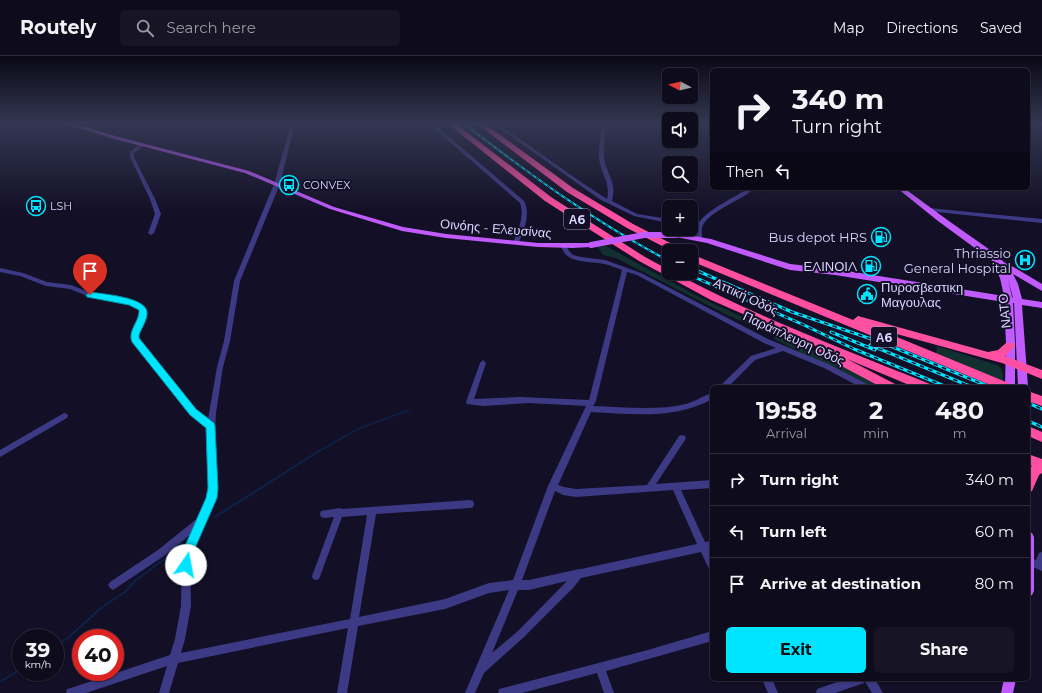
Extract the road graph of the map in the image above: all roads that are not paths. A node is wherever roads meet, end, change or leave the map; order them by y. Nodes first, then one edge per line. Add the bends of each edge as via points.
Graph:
1 (132, 153) edge
2 (173, 153) edge
3 (285, 153) edge
4 (465, 153) edge
5 (489, 153) edge
6 (521, 153) edge
7 (536, 153) edge
8 (602, 153) edge
9 (277, 184) junction
10 (749, 190) edge
11 (903, 190) edge
12 (609, 202) junction
13 (929, 210) junction
14 (662, 221) edge
15 (1042, 221) edge
16 (699, 228) joint
17 (151, 233) dead end
18 (695, 237) junction
19 (516, 243) junction
20 (665, 244) edge
21 (568, 246) junction
22 (979, 248) junction
23 (996, 259) junction
24 (698, 260) edge
25 (0, 270) edge
26 (625, 270) junction
27 (835, 272) junction
28 (761, 287) junction
29 (1042, 288) edge
30 (992, 297) junction
31 (1008, 298) junction
32 (1018, 299) junction
33 (1042, 302) edge
34 (1042, 305) edge
35 (1009, 310) junction
36 (780, 328) junction
37 (1010, 346) junction
38 (782, 349) junction
39 (984, 354) junction
40 (483, 363) dead end
41 (1010, 367) junction
42 (1022, 372) junction
43 (1042, 375) edge
44 (725, 385) edge
45 (862, 385) edge
46 (887, 385) edge
47 (921, 385) edge
48 (1002, 385) edge
49 (1010, 385) edge
50 (1023, 385) edge
51 (710, 397) edge
52 (1030, 397) edge
53 (1042, 401) edge
54 (590, 406) junction
55 (64, 416) dead end
56 (210, 426) junction
57 (1030, 432) edge
58 (1042, 437) edge
59 (682, 438) dead end
60 (0, 454) edge
61 (1030, 460) edge
62 (1042, 464) edge
63 (1042, 467) edge
64 (1030, 482) edge
65 (710, 484) edge
66 (552, 486) junction
67 (675, 486) junction
68 (649, 488) junction
69 (470, 504) dead end
70 (372, 511) junction
71 (340, 512) junction
72 (324, 514) dead end
73 (203, 518) junction
74 (1030, 544) edge
75 (710, 545) edge
76 (702, 547) junction
77 (1042, 556) edge
78 (710, 562) edge
79 (1036, 564) edge
80 (579, 573) junction
81 (316, 576) dead end
82 (1030, 584) edge
83 (113, 585) dead end
84 (514, 586) junction
85 (352, 623) junction
86 (710, 637) edge
87 (173, 659) junction
88 (600, 667) junction
89 (478, 670) junction
90 (768, 681) edge
91 (854, 681) edge
92 (870, 681) edge
93 (1010, 681) edge
94 (71, 693) edge
95 (164, 693) edge
96 (342, 693) edge
97 (470, 693) edge
98 (503, 693) edge
99 (609, 693) edge
100 (773, 693) edge
101 (821, 693) edge
102 (878, 693) edge
103 (1008, 693) edge

1 - 17 street via 158,214
2 - 9 main road, Οινόης - Ελευσίνας via 230,167
3 - 9 street
4 - 19 street via 525,206 525,216
5 - 36 highway, Αττική Οδός / Α6 via 548,199 605,237 714,298
6 - 20 highway, Α6 via 583,198
7 - 12 street
8 - 12 street via 602,159 612,187
9 - 19 main road, Οινόης - Ελευσίνας via 332,208 402,229
9 - 56 street via 237,281
10 - 16 street via 717,210
11 - 13 main road, ΝΑΤΟ
12 - 14 street via 636,215
13 - 15 street
13 - 22 main road, ΝΑΤΟ
16 - 18 street
18 - 21 main road, Οινόης - Ελευσίνας, bridge via 644,236
18 - 27 main road, Οινόης - Ελευσίνας via 790,267
19 - 21 main road, Οινόης - Ελευσίνας
21 - 26 street via 568,254 605,262
22 - 23 main road, ΝΑΤΟ
22 - 31 main road, ΝΑΤΟ via 994,261 1004,275
23 - 29 main road
23 - 32 main road, ΝΑΤΟ via 1011,276
24 - 28 highway, Αττική Οδός / Α6
25 - 56 street via 21,274 46,284 72,287 90,295 140,306 143,314 134,335 135,339 193,412
26 - 38 street, Παράπλευρη Οδός via 658,283
26 - 54 street
27 - 30 main road, Οινόης - Ελευσίνας
27 - 31 main road, Οινόης - Ελευσίνας via 900,279
28 - 39 highway via 862,321
28 - 48 highway, Αττική Οδός / Α6
30 - 31 main road, Οινόης - Ελευσίνας
30 - 35 main road via 1002,301
31 - 32 main road
31 - 35 main road, ΝΑΤΟ
32 - 33 main road
32 - 34 main road
32 - 42 main road, ΝΑΤΟ
35 - 37 main road, ΝΑΤΟ
36 - 46 highway
36 - 47 highway, Αττική Οδός / Α6
37 - 39 highway via 998,355
37 - 41 main road, ΝΑΤΟ
38 - 44 street via 753,358
38 - 45 street, Παράπλευρη Οδός via 826,366
39 - 41 highway
40 - 54 street via 470,402 535,400
41 - 42 highway
41 - 49 main road, ΝΑΤΟ
42 - 43 highway
42 - 50 main road, ΝΑΤΟ
51 - 54 street via 692,406 672,410
52 - 53 highway
54 - 66 street
55 - 60 street
56 - 73 street via 213,488 212,498
57 - 58 highway
59 - 68 street
61 - 62 highway
63 - 64 highway via 1034,471
65 - 67 street
66 - 68 street via 576,493
66 - 84 street
67 - 68 street
67 - 76 street
69 - 70 street
70 - 71 street
70 - 85 street
71 - 72 street
71 - 81 street
73 - 83 street via 161,553
73 - 87 street via 186,555 186,606 180,639
74 - 79 main road
75 - 76 street
76 - 78 street
76 - 80 street
77 - 79 street
79 - 82 main road
80 - 84 street
80 - 89 street via 521,634
84 - 85 street via 489,588 445,604
84 - 89 street
85 - 87 street
85 - 96 street
86 - 88 street
87 - 94 street
87 - 95 street
88 - 98 street
88 - 99 street
89 - 97 street
90 - 100 street
91 - 101 street
92 - 102 street
93 - 103 main road

